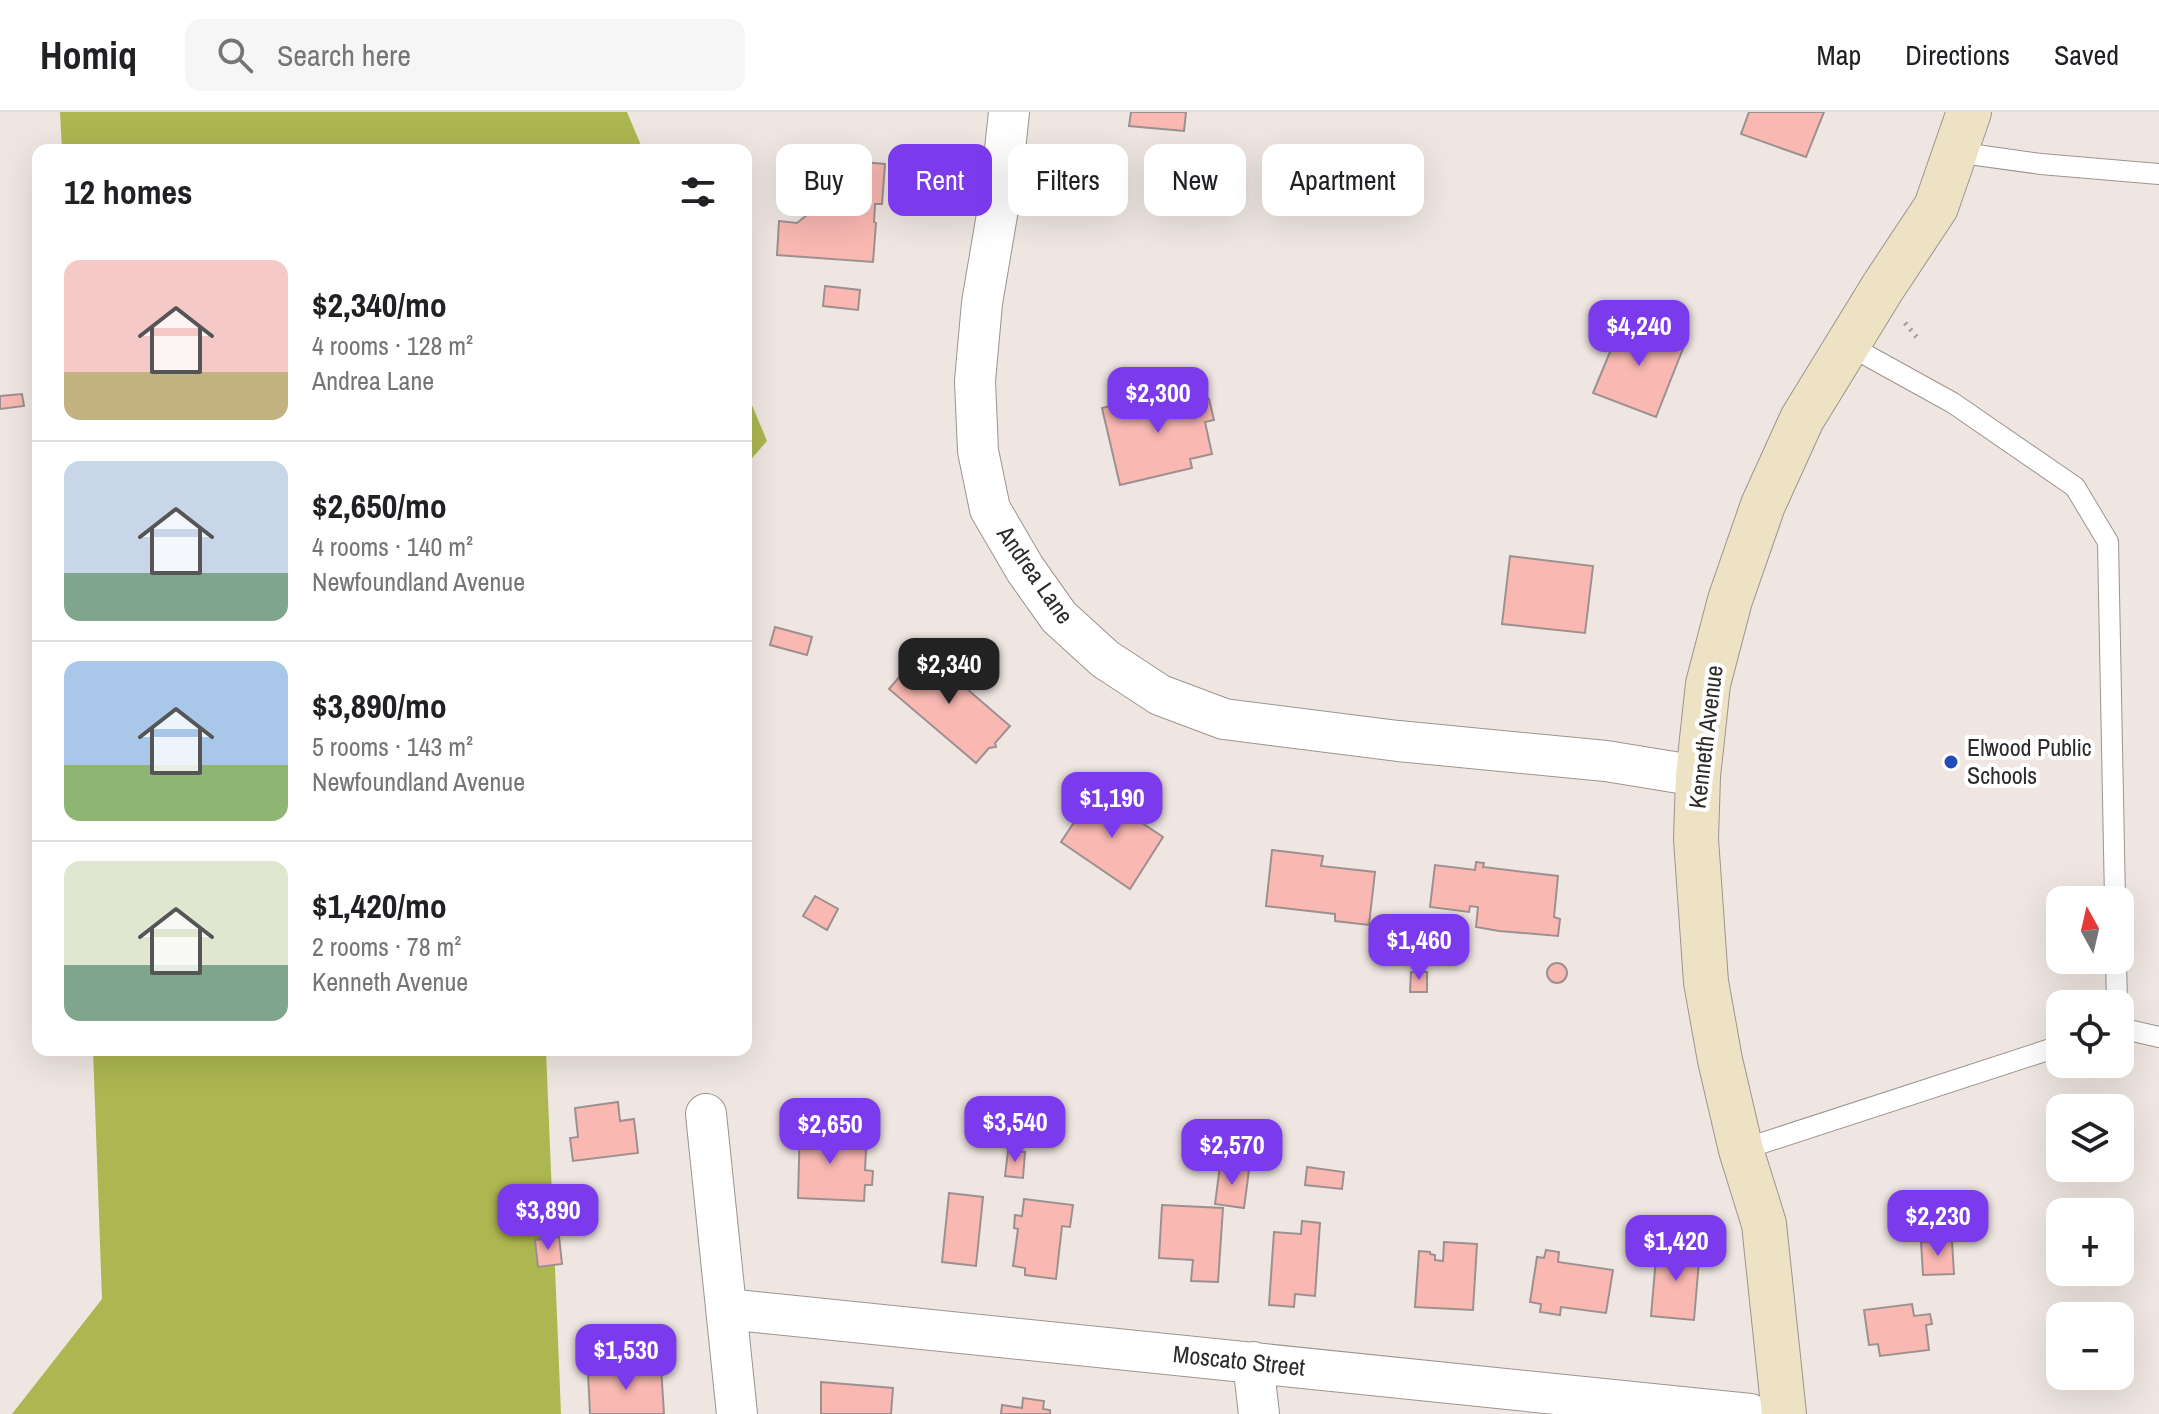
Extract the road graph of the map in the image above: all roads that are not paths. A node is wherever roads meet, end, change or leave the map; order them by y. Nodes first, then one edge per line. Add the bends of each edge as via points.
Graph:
1 (1009, 112) edge
2 (1962, 132) edge
3 (2159, 174) edge
4 (1848, 345) junction
5 (1698, 776) junction
6 (2115, 886) edge
7 (2134, 1031) edge
8 (2159, 1037) edge
9 (2046, 1051) edge
10 (706, 1114) dead end
11 (1741, 1150) junction
12 (727, 1309) junction
13 (1253, 1362) junction
14 (737, 1414) edge
15 (1259, 1414) edge
16 (1750, 1414) edge
17 (1784, 1414) edge

1 - 5 street, Andrea Lane via 982,303 975,381 978,451 990,509 1059,617 1105,659 1160,695 1224,719
2 - 3 lane via 2041,164
2 - 4 street, Kenneth Avenue via 1936,207
4 - 5 street, Kenneth Avenue via 1802,419 1758,518 1708,684
4 - 6 lane via 1953,403 2075,487 2108,542
5 - 11 street, Kenneth Avenue via 1696,839 1706,982
7 - 8 lane
9 - 11 lane
10 - 12 street
11 - 17 street, Kenneth Avenue via 1764,1224
12 - 13 street, Moscato Street
12 - 14 street
13 - 15 street
13 - 16 street, Moscato Street

